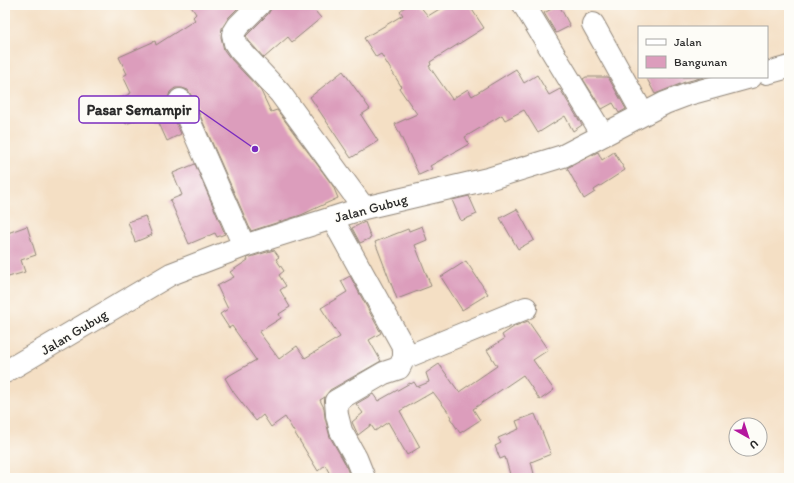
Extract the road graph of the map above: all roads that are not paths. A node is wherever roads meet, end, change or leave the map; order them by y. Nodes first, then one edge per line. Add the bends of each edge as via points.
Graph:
1 (259, 5) edge
2 (524, 5) edge
3 (593, 24) dead end
4 (789, 67) edge
5 (768, 73) edge
6 (747, 78) edge
7 (180, 100) dead end
8 (643, 114) junction
9 (603, 135) junction
10 (364, 208) junction
11 (332, 218) junction
12 (244, 246) junction
13 (526, 308) dead end
14 (404, 358) junction
15 (5, 372) edge
16 (364, 478) edge

1 - 10 street via 238,26 233,34 235,43 280,93
2 - 9 street
3 - 8 street
4 - 5 street
6 - 8 street, Jalan Gubug via 665,102
7 - 12 street
8 - 9 street, Jalan Gubug
9 - 10 street, Jalan Gubug via 563,156 488,179
10 - 11 street, Jalan Gubug
11 - 12 street, Jalan Gubug
11 - 14 street via 404,348
12 - 15 street, Jalan Gubug via 171,274
13 - 14 street
14 - 16 street via 399,368 384,373 336,401 341,431

